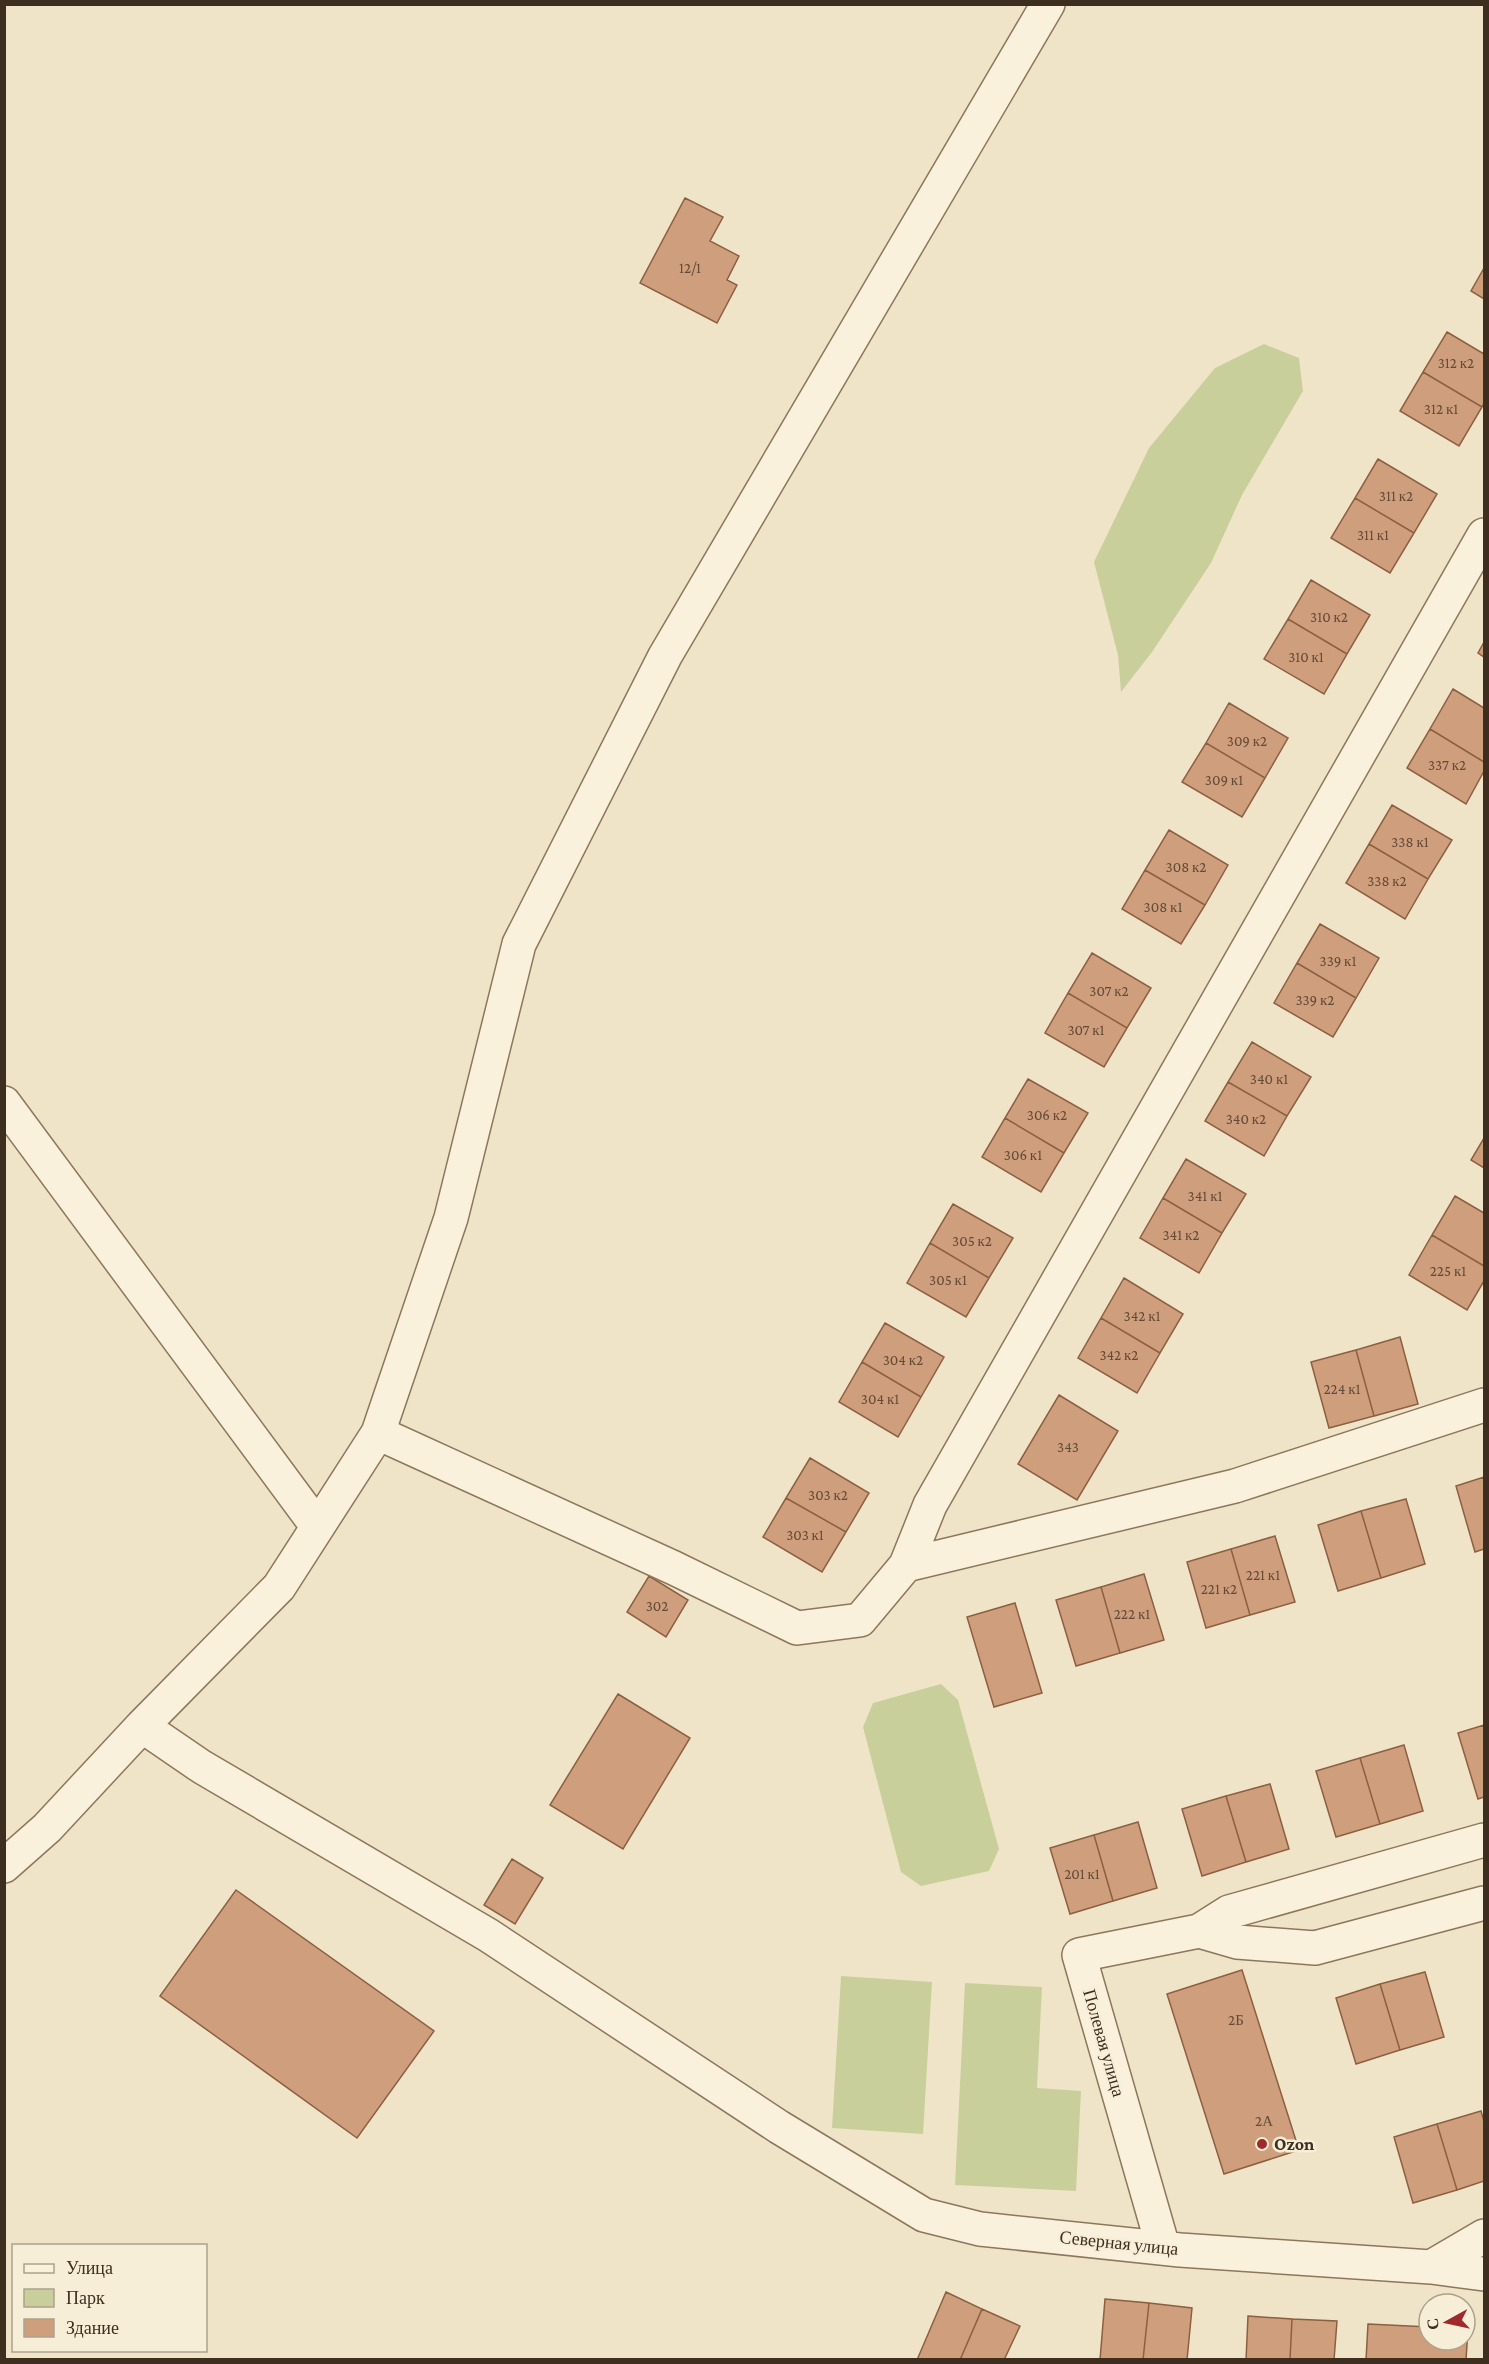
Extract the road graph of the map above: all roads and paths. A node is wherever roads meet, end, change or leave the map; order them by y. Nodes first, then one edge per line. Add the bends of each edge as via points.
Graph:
1 (1048, 4) edge
2 (1485, 535) edge
3 (4, 1103) edge
4 (1485, 1380) edge
5 (1476, 1408) edge
6 (378, 1433) junction
7 (317, 1526) junction
8 (906, 1565) junction
9 (142, 1726) junction
10 (1485, 1840) edge
11 (4, 1866) edge
12 (1485, 1903) edge
13 (1198, 1931) junction
14 (1485, 2236) edge
15 (1163, 2247) junction
16 (1431, 2267) junction
17 (1485, 2274) edge

1 - 6 street via 665,656 519,944 451,1218
2 - 8 street via 930,1504
3 - 7 street
4 - 5 street
5 - 8 street via 1235,1486
6 - 7 street
6 - 8 street via 674,1568 797,1629 860,1620
7 - 9 street via 279,1587
9 - 11 street via 47,1828
9 - 15 street, Северная улица via 202,1767 488,1935 779,2127 924,2215 980,2229
10 - 13 street, Полевая улица via 1229,1912
12 - 13 street, Полевая улица via 1315,1948 1237,1942
13 - 15 street, Полевая улица via 1079,1955
14 - 16 street
15 - 16 street, Северная улица
16 - 17 street, Северная улица

